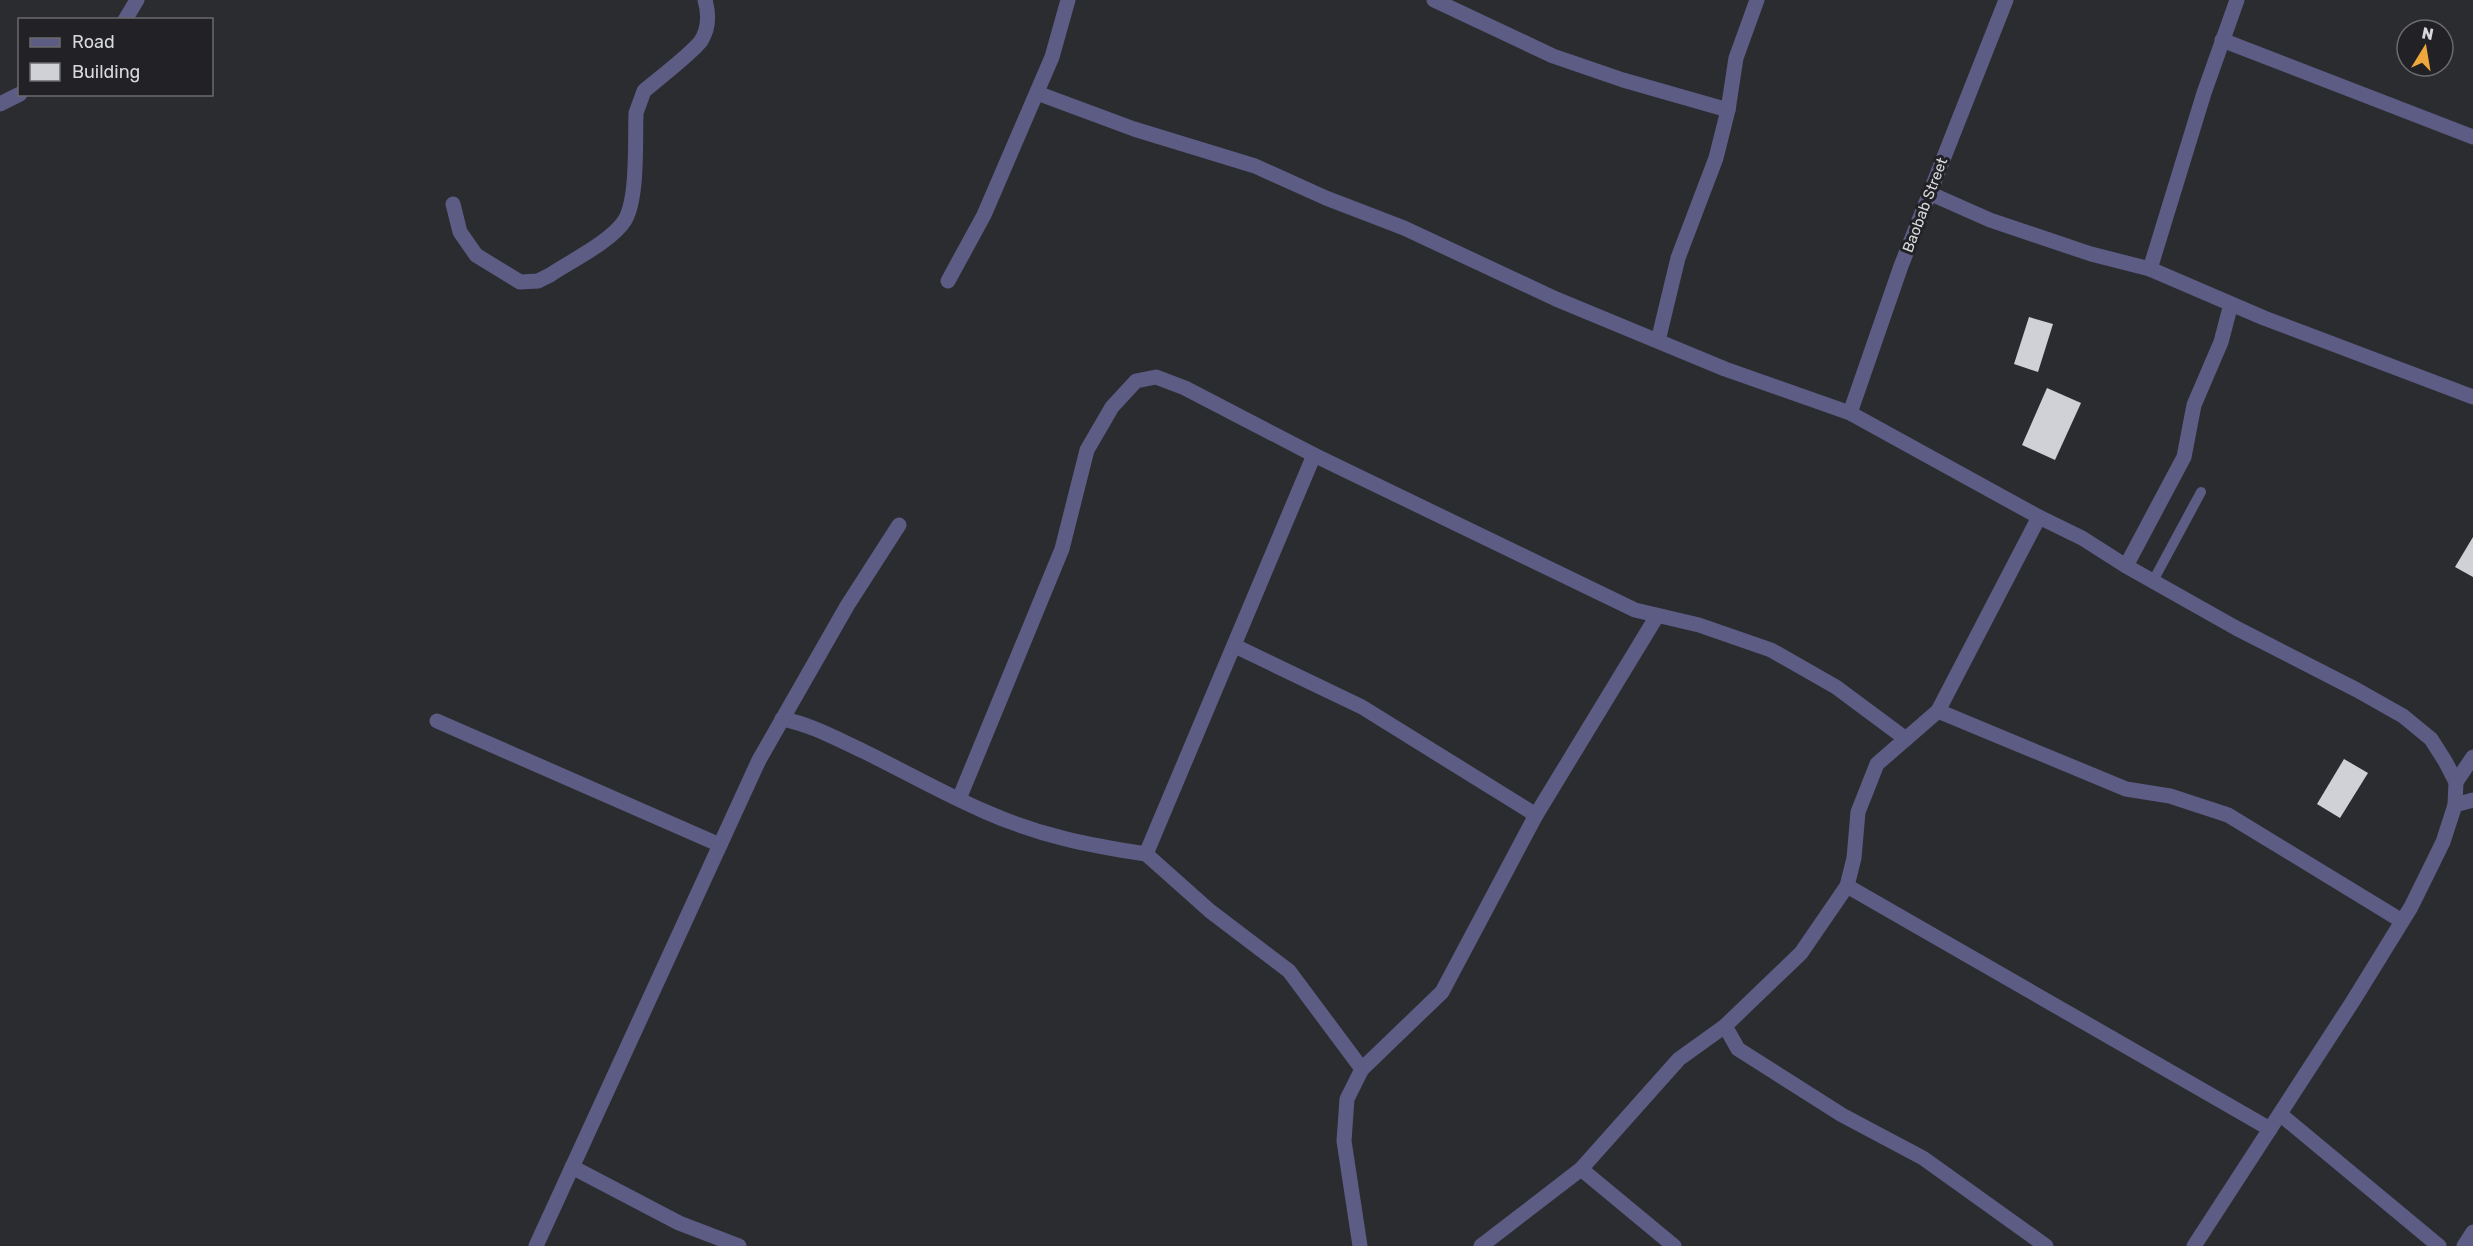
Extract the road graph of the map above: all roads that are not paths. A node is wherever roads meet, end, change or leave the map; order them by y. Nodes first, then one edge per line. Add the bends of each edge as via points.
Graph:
1 (137, 0) edge
2 (705, 0) edge
3 (1068, 0) edge
4 (1434, 0) edge
5 (1757, 0) edge
6 (2006, 0) edge
7 (2237, 0) edge
8 (126, 18) edge
9 (2222, 40) junction
10 (1037, 93) junction
11 (18, 95) edge
12 (0, 104) edge
13 (1728, 110) junction
14 (2473, 138) edge
15 (1929, 194) junction
16 (453, 204) dead end
17 (2150, 269) junction
18 (948, 281) dead end
19 (2231, 304) junction
20 (1658, 341) junction
21 (2473, 397) edge
22 (1850, 413) junction
23 (1314, 455) junction
24 (2201, 492) dead end
25 (2039, 517) junction
26 (900, 525) dead end
27 (2126, 566) junction
28 (2153, 581) junction
29 (1657, 616) junction
30 (1235, 646) junction
31 (1938, 711) junction
32 (782, 718) junction
33 (437, 721) dead end
34 (1906, 739) junction
35 (2473, 757) edge
36 (2456, 783) junction
37 (959, 799) junction
38 (2473, 800) edge
39 (2455, 806) junction
40 (1536, 815) junction
41 (720, 845) junction
42 (1146, 854) junction
43 (1847, 886) junction
44 (2402, 921) junction
45 (1725, 1026) junction
46 (1362, 1069) junction
47 (2280, 1114) junction
48 (2270, 1129) junction
49 (572, 1167) junction
50 (1581, 1169) junction
51 (2473, 1232) edge
52 (536, 1246) edge
53 (740, 1246) edge
54 (1360, 1246) edge
55 (1481, 1246) edge
56 (1674, 1246) edge
57 (2046, 1246) edge
58 (2194, 1246) edge
59 (2439, 1246) edge
60 (2464, 1246) edge

1 - 8 street
2 - 16 street via 709,13 700,41 639,100 632,206 613,233 550,275 538,281 520,282 476,255 460,232
3 - 10 street
4 - 13 street via 1552,56
5 - 13 street via 1736,57
6 - 15 street, Baobab Street
7 - 9 street
9 - 14 street
9 - 17 street
10 - 18 street via 984,216
10 - 20 street via 1134,129 1255,166
11 - 12 street
13 - 20 street via 1716,158 1678,258
15 - 17 street via 1990,220
15 - 22 street, Baobab Street
17 - 19 street
19 - 21 street
19 - 27 street via 2221,342 2194,405 2184,457
20 - 22 street
22 - 25 street
23 - 29 street via 1635,610
23 - 30 street
23 - 37 street via 1185,388 1156,377 1136,381 1112,407 1088,450 1062,549
24 - 28 lane
25 - 27 street
25 - 31 street
26 - 32 street
27 - 28 street
28 - 36 street via 2403,716 2431,739
29 - 34 street via 1699,625 1771,650 1836,687
29 - 40 street
30 - 40 street via 1362,707
30 - 42 street
31 - 34 street
31 - 44 street via 2126,789 2170,796 2228,815
32 - 37 street via 843,742
32 - 41 street
33 - 41 street
34 - 43 street via 1877,764 1858,812
35 - 36 street
36 - 39 street
37 - 42 street via 1038,833
38 - 39 street
39 - 44 street via 2443,842
40 - 46 street via 1442,992
41 - 49 street
42 - 46 street via 1210,911 1288,971
43 - 45 street via 1801,953
43 - 48 street
44 - 47 street
45 - 50 street via 1679,1059
45 - 57 street via 1738,1049 1842,1115 1923,1158
46 - 54 street via 1347,1100 1344,1141
47 - 48 street
47 - 59 street
48 - 58 street
49 - 52 street
49 - 53 street via 680,1223
50 - 55 street
50 - 56 street
51 - 60 street

